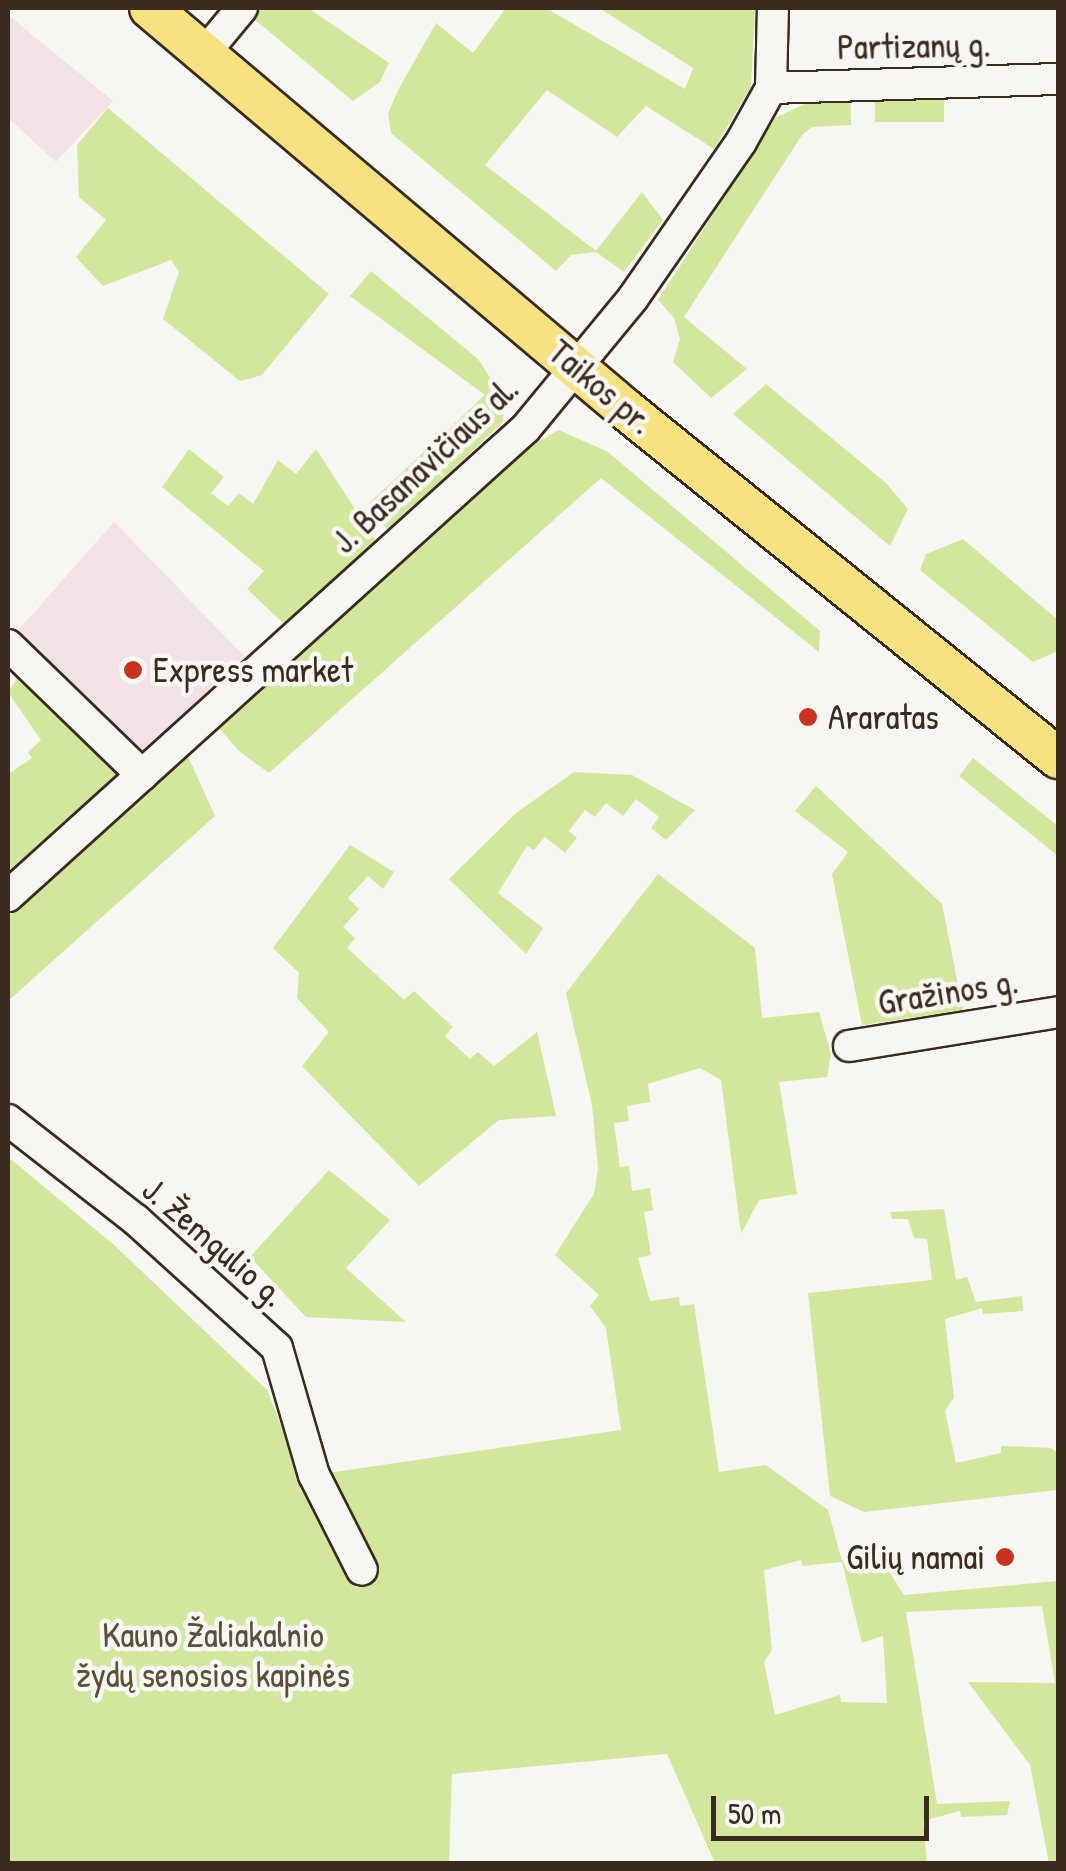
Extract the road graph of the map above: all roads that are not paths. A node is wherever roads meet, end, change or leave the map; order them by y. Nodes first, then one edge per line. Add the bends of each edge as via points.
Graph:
1 (150, 8) edge
2 (242, 8) edge
3 (773, 8) edge
4 (204, 55) junction
5 (1058, 80) edge
6 (771, 88) junction
7 (578, 368) junction
8 (8, 645) edge
9 (1058, 758) edge
10 (142, 775) junction
11 (8, 896) edge
12 (1058, 1012) edge
13 (849, 1046) dead end
14 (8, 1120) edge
15 (362, 1570) dead end

1 - 4 main road, Taikos pr.
2 - 4 street
3 - 6 street, J. Basanavičiaus al.
4 - 7 main road, Taikos pr.
5 - 6 street, Partizanų g.
6 - 7 street, J. Basanavičiaus al. via 691,221
7 - 9 main road, Taikos pr.
7 - 10 street, J. Basanavičiaus al. via 526,428
8 - 10 street
10 - 11 street, J. Basanavičiaus al.
12 - 13 street, Gražinos g.
14 - 15 street, J. Žemgulio g. via 136,1220 277,1348 314,1475

